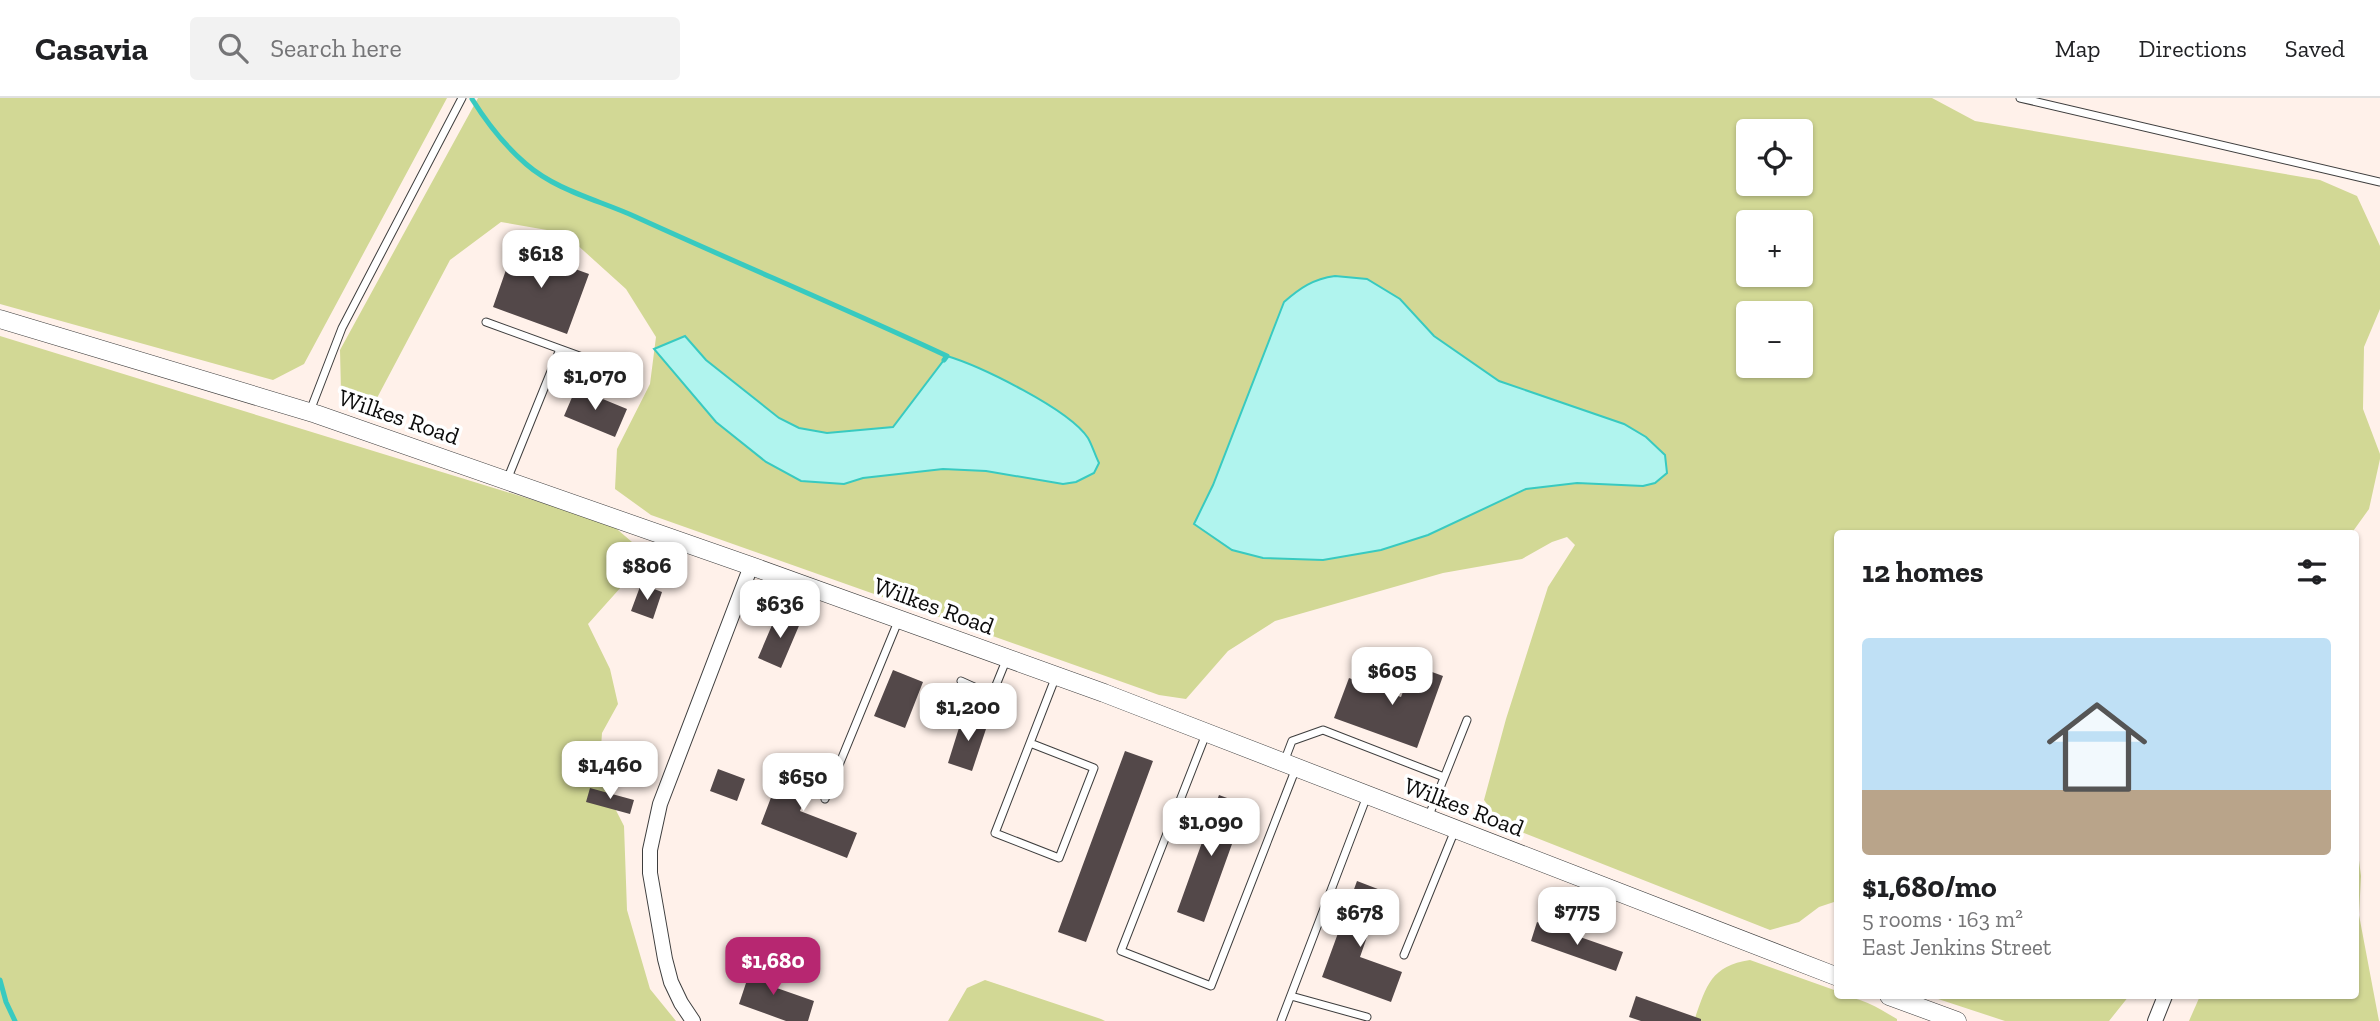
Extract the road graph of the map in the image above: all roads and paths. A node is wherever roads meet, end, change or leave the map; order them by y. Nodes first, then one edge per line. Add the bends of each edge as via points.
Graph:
1 (462, 98) edge
2 (2020, 98) edge
3 (2380, 182) edge
4 (0, 319) edge
5 (485, 322) dead end
6 (560, 349) junction
7 (629, 374) dead end
8 (310, 412) junction
9 (506, 480) junction
10 (751, 566) junction
11 (899, 620) junction
12 (1007, 658) junction
13 (1056, 676) junction
14 (961, 681) dead end
15 (1467, 719) dead end
16 (1206, 733) junction
17 (1030, 743) junction
18 (1290, 765) junction
19 (1444, 777) junction
20 (1367, 795) junction
21 (825, 799) dead end
22 (1427, 818) junction
23 (1455, 830) junction
24 (1404, 955) dead end
25 (1834, 975) edge
26 (1290, 996) junction
27 (1897, 999) edge
28 (2164, 999) edge
29 (1367, 1017) dead end
30 (693, 1021) edge
31 (1281, 1021) edge
32 (1957, 1021) edge
33 (2155, 1021) edge

1 - 8 lane via 342,328
2 - 3 lane
4 - 8 street, Wilkes Road
5 - 6 lane
6 - 7 lane
6 - 9 lane
8 - 9 street, Wilkes Road
9 - 10 street, Wilkes Road
10 - 11 street, Wilkes Road
10 - 30 street via 660,804 650,850 665,959 676,993
11 - 12 street, Wilkes Road
11 - 21 lane
12 - 13 street, Wilkes Road
12 - 14 lane via 992,695
13 - 16 street, Wilkes Road
13 - 17 lane
15 - 19 lane
16 - 18 street, Wilkes Road
16 - 18 lane via 1121,951 1211,986
17 - 17 lane via 995,833 1059,858 1094,768
18 - 19 lane via 1292,741 1323,730
18 - 20 street, Wilkes Road
19 - 22 lane
20 - 22 street, Wilkes Road
20 - 26 lane
22 - 23 street, Wilkes Road
23 - 24 lane
23 - 25 street, Wilkes Road
26 - 29 lane
26 - 31 lane
27 - 32 street
28 - 33 street

